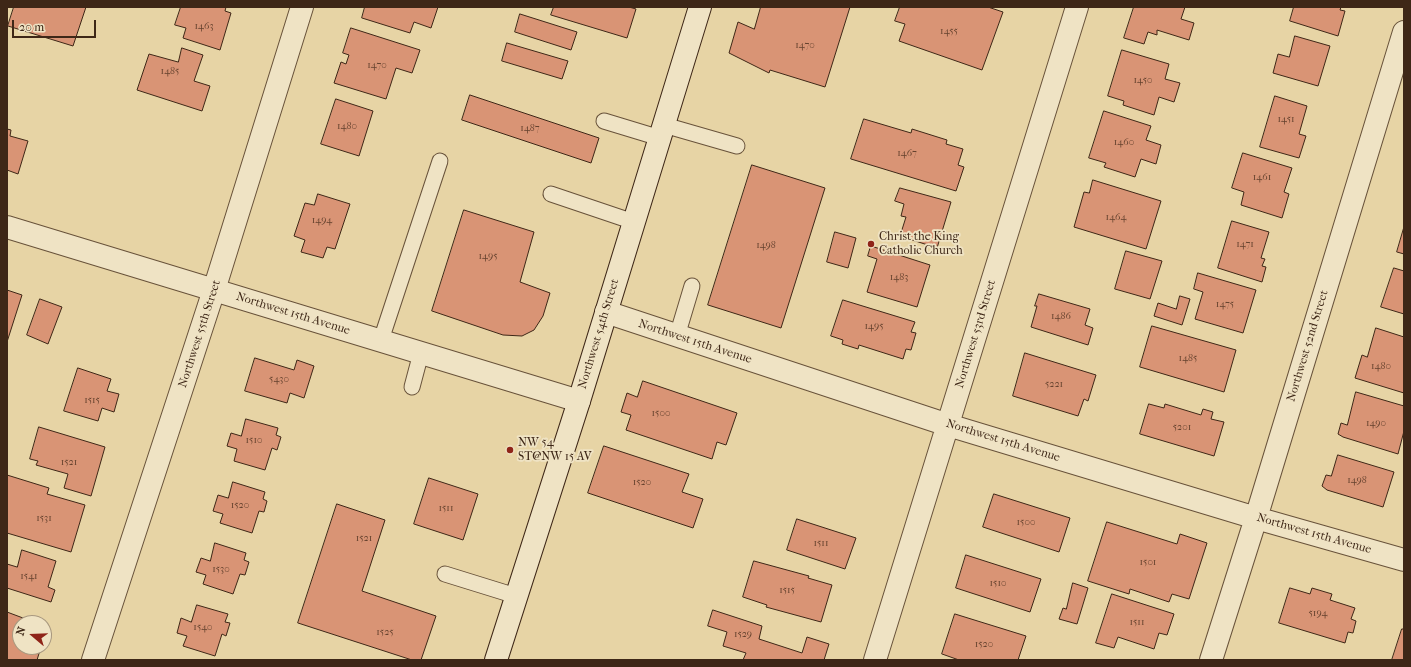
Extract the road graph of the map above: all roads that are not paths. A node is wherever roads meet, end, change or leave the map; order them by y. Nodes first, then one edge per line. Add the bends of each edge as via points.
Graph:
1 (302, 7) edge
2 (700, 7) edge
3 (1076, 7) edge
4 (1404, 32) edge
5 (604, 121) dead end
6 (662, 131) junction
7 (737, 146) dead end
8 (440, 161) dead end
9 (551, 194) dead end
10 (634, 222) junction
11 (7, 227) edge
12 (692, 286) dead end
13 (214, 290) junction
14 (606, 312) junction
15 (677, 336) junction
16 (381, 340) junction
17 (421, 353) junction
18 (412, 387) dead end
19 (579, 401) junction
20 (948, 425) junction
21 (1256, 518) junction
22 (1404, 560) edge
23 (445, 574) dead end
24 (516, 596) junction
25 (94, 660) edge
26 (496, 660) edge
27 (875, 660) edge
28 (1211, 660) edge

1 - 13 street, Northwest 55th Street
2 - 6 street, Northwest 54th Street
3 - 20 street, Northwest 53rd Street
4 - 21 street, Northwest 52nd Street
5 - 6 lane
6 - 7 lane
6 - 10 street, Northwest 54th Street
8 - 16 lane
9 - 10 lane
10 - 14 street, Northwest 54th Street
11 - 13 street, Northwest 15th Avenue
12 - 15 lane
13 - 16 street, Northwest 15th Avenue
13 - 25 street, Northwest 55th Street
14 - 15 street, Northwest 15th Avenue
14 - 19 street, Northwest 54th Street
15 - 20 street, Northwest 15th Avenue
16 - 17 street, Northwest 15th Avenue
17 - 18 lane
17 - 19 street, Northwest 15th Avenue
19 - 24 street, Northwest 54th Street
20 - 21 street, Northwest 15th Avenue
20 - 27 street, Northwest 53rd Street
21 - 22 street, Northwest 15th Avenue
21 - 28 street, Northwest 52nd Street
23 - 24 lane
24 - 26 street, Northwest 54th Street

